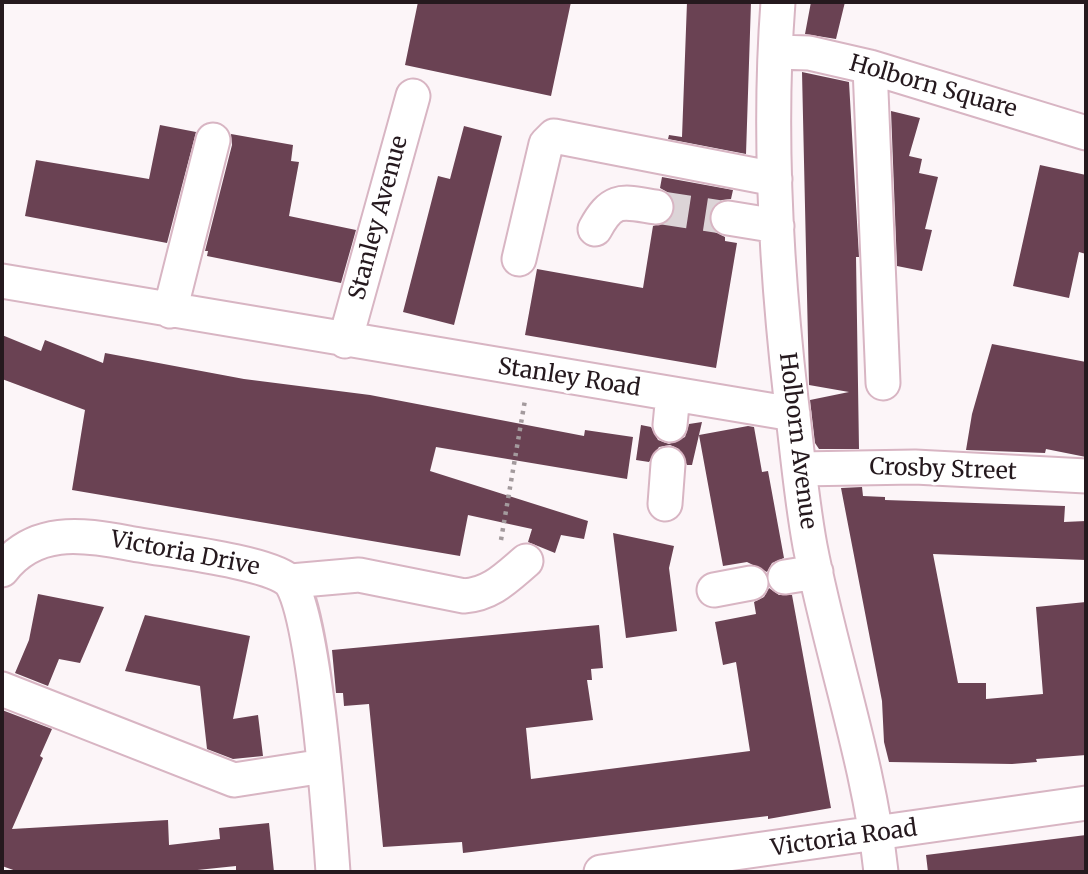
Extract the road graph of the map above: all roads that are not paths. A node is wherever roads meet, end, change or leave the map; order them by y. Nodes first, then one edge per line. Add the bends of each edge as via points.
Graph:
1 (778, 2) edge
2 (777, 52) junction
3 (870, 67) junction
4 (413, 96) dead end
5 (1086, 133) edge
6 (213, 140) dead end
7 (775, 180) junction
8 (656, 207) tunnel mouth
9 (728, 218) tunnel mouth
10 (777, 226) junction
11 (595, 229) dead end
12 (519, 259) dead end
13 (2, 281) edge
14 (170, 311) junction
15 (345, 341) junction
16 (883, 383) dead end
17 (793, 414) junction
18 (668, 464) dead end
19 (799, 469) junction
20 (1086, 476) edge
21 (665, 504) dead end
22 (526, 561) dead end
23 (2, 570) edge
24 (291, 582) junction
25 (751, 583) dead end
26 (714, 590) dead end
27 (2, 689) edge
28 (324, 766) junction
29 (1086, 803) edge
30 (876, 834) junction
31 (617, 871) edge
32 (333, 872) edge
33 (881, 872) edge

1 - 2 street, Holborn Avenue
2 - 3 street, Holborn Square via 809,53
2 - 7 street, Holborn Avenue
3 - 5 street, Holborn Square
3 - 16 street
4 - 15 street, Stanley Avenue
6 - 14 street
7 - 10 street, Holborn Avenue
7 - 12 street via 554,136 547,144
8 - 11 street via 620,202 606,210
9 - 10 street
10 - 17 street, Holborn Avenue
13 - 14 street, Stanley Road
14 - 15 street, Stanley Road
15 - 17 street, Stanley Road via 530,372 671,410
17 - 19 street, Holborn Avenue
18 - 21 street
19 - 20 street, Crosby Street via 915,467
19 - 30 street, Holborn Avenue via 801,575
22 - 24 street via 492,588 464,596 359,575
23 - 24 street, Victoria Drive via 14,554 37,540 99,538 259,567
24 - 28 street, Victoria Drive via 299,597 309,651
25 - 26 street
27 - 28 street via 234,780
28 - 32 street, Victoria Drive
29 - 30 street, Victoria Road
30 - 31 street, Victoria Road
30 - 33 street, Holborn Avenue

